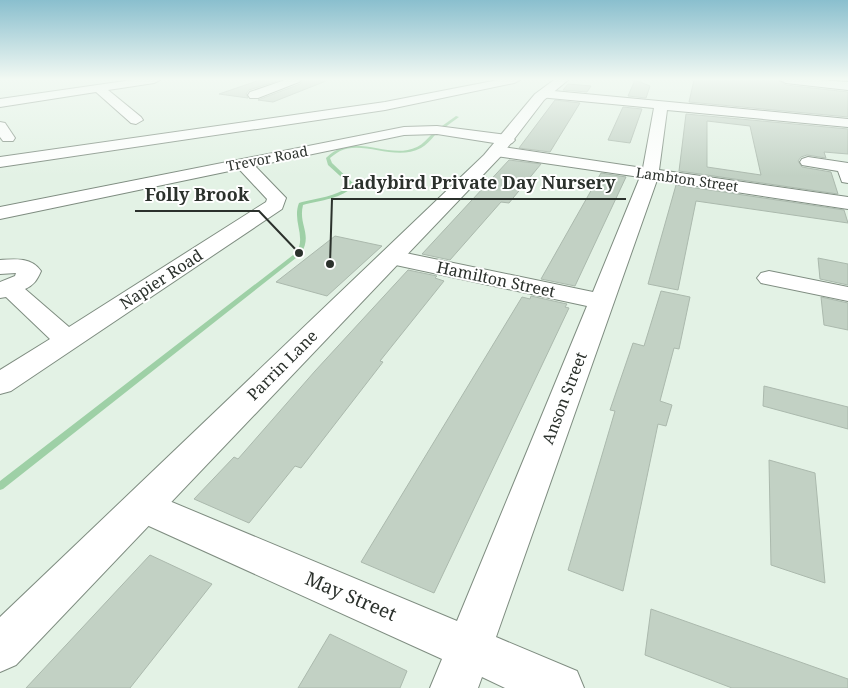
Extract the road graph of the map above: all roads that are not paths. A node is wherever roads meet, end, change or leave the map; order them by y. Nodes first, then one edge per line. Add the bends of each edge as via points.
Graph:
1 (127, 112) edge
2 (291, 112) edge
3 (343, 112) edge
4 (531, 112) edge
5 (660, 112) edge
6 (783, 112) edge
7 (136, 120) dead end
8 (848, 123) edge
9 (502, 146) junction
10 (0, 151) edge
11 (0, 162) edge
12 (808, 162) dead end
13 (242, 163) junction
14 (650, 174) junction
15 (848, 178) edge
16 (848, 203) edge
17 (0, 213) edge
18 (391, 257) junction
19 (769, 278) dead end
20 (3, 282) edge
21 (848, 294) edge
22 (600, 301) junction
23 (68, 340) junction
24 (0, 384) edge
25 (142, 506) junction
26 (470, 647) junction
27 (0, 649) edge
28 (454, 688) edge
29 (560, 688) edge

1 - 7 main road
2 - 10 main road
3 - 11 main road
4 - 9 main road, Parrin Lane
5 - 14 main road, Anson Street
6 - 8 main road
9 - 13 main road, Trevor Road via 437,130 411,130
9 - 14 main road, Lambton Street
9 - 18 main road, Parrin Lane
12 - 15 main road via 845,167
13 - 17 main road, Trevor Road
13 - 23 main road, Napier Road via 274,194 275,205
14 - 16 main road, Lambton Street
14 - 22 main road, Anson Street
18 - 22 main road, Hamilton Street
18 - 25 main road, Parrin Lane
19 - 21 main road
20 - 23 main road
22 - 26 main road, Anson Street
23 - 24 main road, Napier Road
25 - 26 main road, May Street
25 - 27 main road, Parrin Lane
26 - 28 main road, Anson Street
26 - 29 main road, May Street

